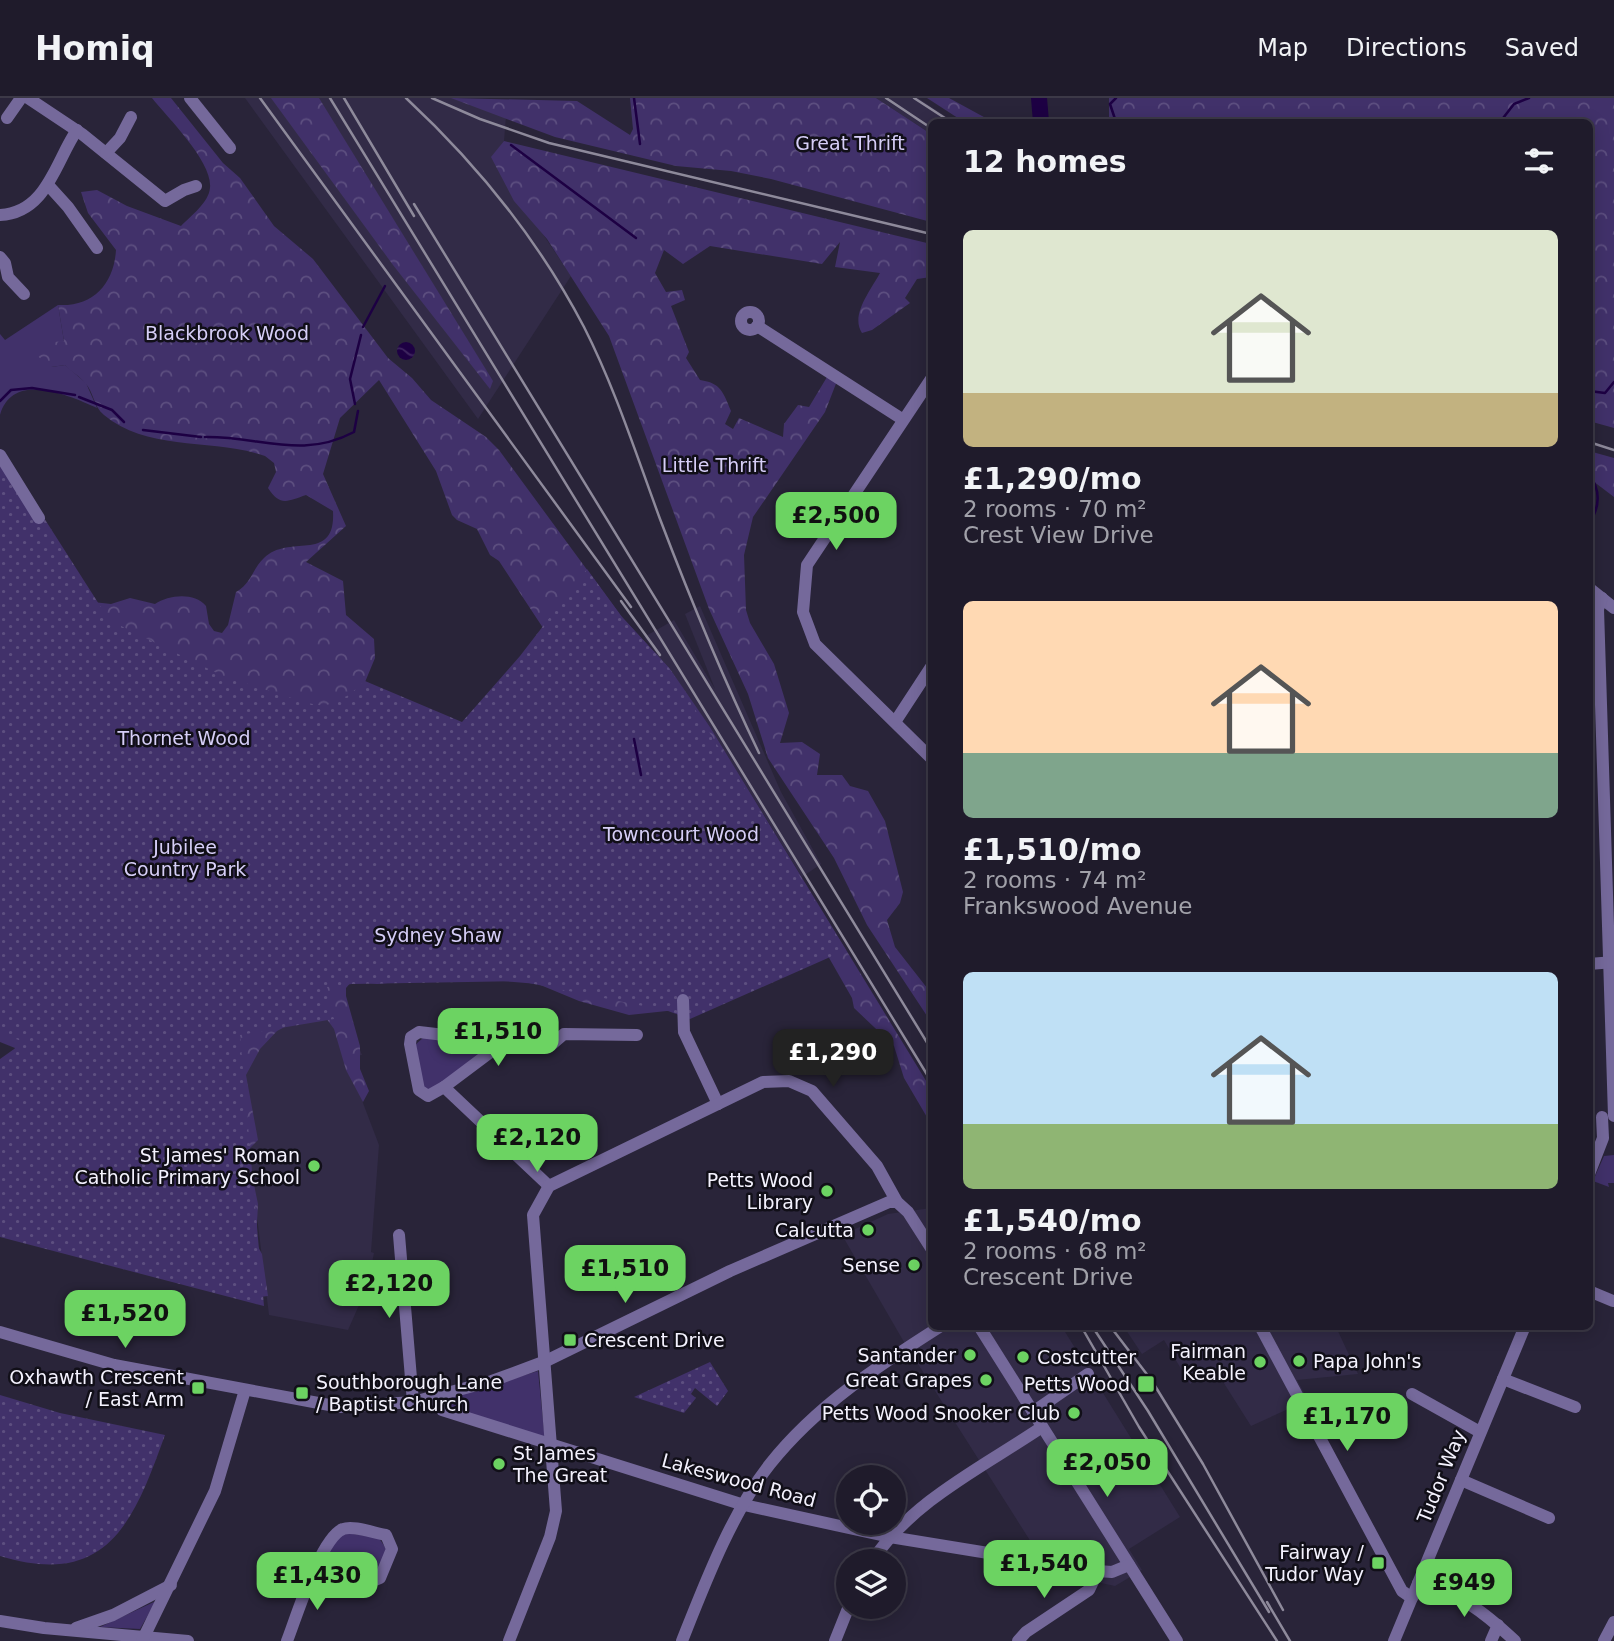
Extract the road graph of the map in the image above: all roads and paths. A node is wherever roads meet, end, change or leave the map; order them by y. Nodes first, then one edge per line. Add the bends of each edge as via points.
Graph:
1 (21, 98) edge
2 (28, 98) edge
3 (190, 98) edge
4 (131, 117) dead end
5 (7, 118) dead end
6 (77, 130) junction
7 (230, 148) dead end
8 (106, 153) junction
9 (49, 186) junction
10 (196, 186) dead end
11 (0, 215) edge
12 (97, 248) dead end
13 (0, 257) edge
14 (20, 290) dead end
15 (757, 326) dead end
16 (928, 383) edge
17 (902, 419) junction
18 (0, 455) edge
19 (39, 519) dead end
20 (1593, 591) edge
21 (1602, 598) junction
22 (1614, 608) edge
23 (928, 672) edge
24 (895, 722) junction
25 (928, 755) edge
26 (1609, 806) edge
27 (1611, 962) edge
28 (1593, 964) edge
29 (683, 1000) dead end
30 (637, 1035) dead end
31 (504, 1042) junction
32 (444, 1087) junction
33 (718, 1104) junction
34 (1605, 1117) edge
35 (1607, 1145) edge
36 (1593, 1168) edge
37 (549, 1186) junction
38 (897, 1202) junction
39 (399, 1235) dead end
40 (928, 1243) edge
41 (1593, 1293) edge
42 (1613, 1301) edge
43 (935, 1330) edge
44 (982, 1330) edge
45 (1262, 1330) edge
46 (1523, 1330) edge
47 (0, 1332) edge
48 (546, 1361) junction
49 (1088, 1374) dead end
50 (1503, 1378) junction
51 (245, 1390) junction
52 (1412, 1394) dead end
53 (435, 1398) junction
54 (413, 1402) junction
55 (1575, 1407) dead end
56 (1033, 1412) junction
57 (1042, 1427) junction
58 (1480, 1432) junction
59 (551, 1445) junction
60 (1461, 1480) junction
61 (744, 1505) junction
62 (1549, 1518) dead end
63 (890, 1537) junction
64 (881, 1549) edge
65 (1129, 1565) junction
66 (316, 1570) junction
67 (1098, 1571) junction
68 (1418, 1583) junction
69 (171, 1585) junction
70 (1412, 1598) junction
71 (844, 1619) edge
72 (0, 1621) edge
73 (1614, 1622) edge
74 (1498, 1625) junction
75 (65, 1630) junction
76 (143, 1639) edge
77 (188, 1641) edge
78 (287, 1641) edge
79 (509, 1641) edge
80 (682, 1641) edge
81 (835, 1641) edge
82 (1018, 1641) edge
83 (1177, 1641) edge
84 (1394, 1641) edge
85 (1491, 1641) edge
86 (1515, 1641) edge
87 (1604, 1641) edge

1 - 5 street
2 - 6 street
3 - 7 street
4 - 8 street
6 - 8 street
6 - 9 street
8 - 10 street via 165,201
9 - 11 street via 19,210
9 - 12 street
13 - 14 street via 8,277
15 - 17 street
16 - 17 street
17 - 24 street via 807,565 803,612 815,644
18 - 19 street
20 - 21 street
21 - 22 street
21 - 26 street via 1598,609
23 - 24 street
24 - 25 street
26 - 27 street
27 - 28 street
27 - 34 street
29 - 33 street via 684,1032
30 - 31 street via 564,1034 550,1046
31 - 32 street
31 - 32 street via 419,1032 411,1037 419,1090 428,1096
32 - 37 street
33 - 37 street
33 - 38 street via 763,1082 789,1081 812,1091 877,1166
34 - 35 street
35 - 36 street
37 - 48 street via 533,1215
38 - 40 street
38 - 48 street via 826,1227
39 - 54 street
41 - 42 street
43 - 61 street via 817,1413 769,1465
44 - 56 street
45 - 70 street via 1402,1591
46 - 50 street, Tudor Way
47 - 51 street via 114,1365
48 - 53 street
48 - 59 street
49 - 56 street
50 - 55 street
50 - 58 street, Tudor Way
51 - 54 street via 340,1407
51 - 69 street via 215,1491
52 - 58 street
53 - 54 street
53 - 59 street, Lakeswood Road via 442,1410
56 - 57 street
57 - 63 street via 920,1507
57 - 65 street
58 - 60 street, Tudor Way
59 - 61 street, Lakeswood Road
59 - 79 street via 556,1511
60 - 62 street
60 - 68 street, Tudor Way
61 - 63 street, Lakeswood Road
61 - 80 street
63 - 64 street
63 - 67 street, Lakeswood Road
65 - 67 street, Lakeswood Road via 1112,1572
65 - 83 street
66 - 66 street via 331,1536 345,1528 386,1535 392,1549 380,1578 368,1583
66 - 78 street
67 - 82 street via 1089,1590
68 - 70 street, Tudor Way
68 - 74 street via 1465,1600
69 - 75 street via 113,1615
69 - 76 street
70 - 84 street, Tudor Way
71 - 81 street
72 - 75 street
73 - 87 street
74 - 85 street
74 - 86 street
75 - 76 street
76 - 77 street

